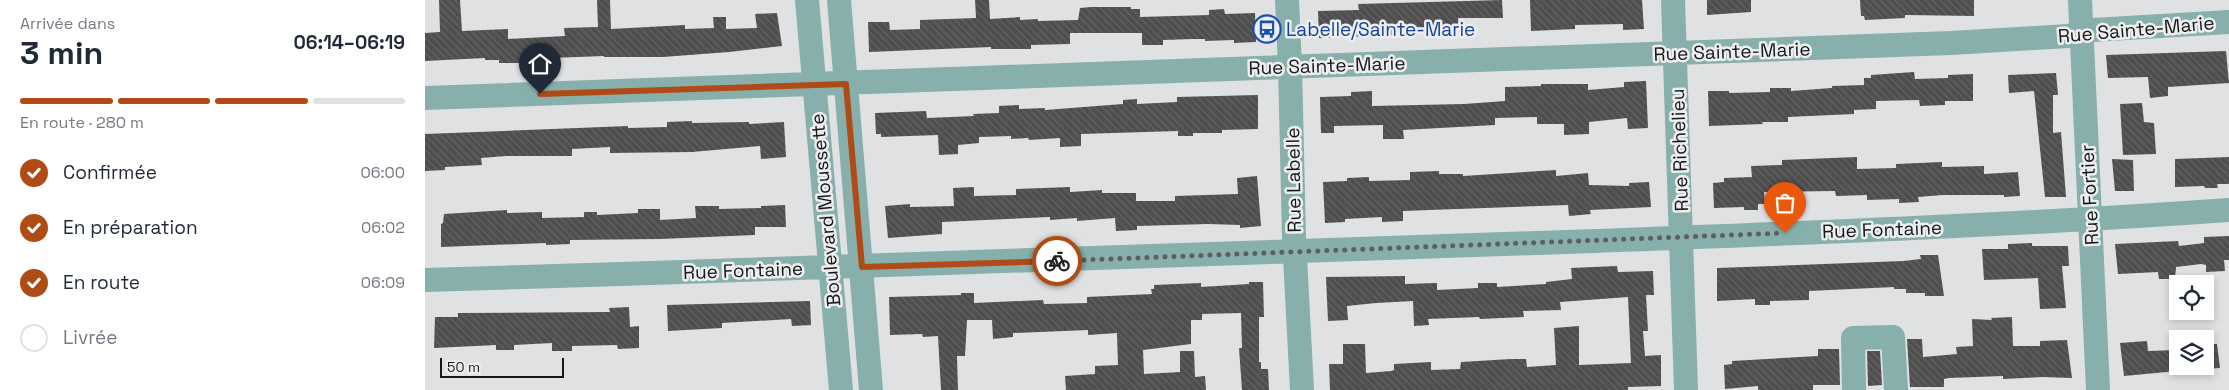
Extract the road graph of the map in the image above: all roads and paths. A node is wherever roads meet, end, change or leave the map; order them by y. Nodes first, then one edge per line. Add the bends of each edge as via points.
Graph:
1 (807, 0) edge
2 (839, 0) edge
3 (1287, 0) edge
4 (1673, 0) edge
5 (2080, 0) edge
6 (2229, 22) edge
7 (2081, 34) junction
8 (1675, 52) junction
9 (1291, 66) junction
10 (846, 84) junction
11 (814, 85) junction
12 (425, 98) edge
13 (2229, 210) edge
14 (2090, 220) junction
15 (1682, 238) junction
16 (1294, 253) junction
17 (831, 267) junction
18 (862, 267) junction
19 (425, 280) edge
20 (841, 390) edge
21 (871, 390) edge
22 (1302, 390) edge
23 (1686, 390) edge
24 (1854, 390) edge
25 (1896, 390) edge
26 (2098, 390) edge

1 - 11 street, Boulevard Moussette
2 - 10 street, Boulevard Moussette
3 - 9 street, Rue Labelle
4 - 8 street, Rue Richelieu
5 - 7 street, Rue Fortier
6 - 7 street, Rue Sainte-Marie via 2093,30
7 - 8 street, Rue Sainte-Marie via 1951,43
7 - 14 street, Rue Fortier
8 - 9 street, Rue Sainte-Marie
8 - 15 street, Rue Richelieu
9 - 10 street, Rue Sainte-Marie
9 - 16 street, Rue Labelle
10 - 11 street, Rue Sainte-Marie
10 - 18 street, Boulevard Moussette
11 - 12 street, Rue Sainte-Marie
11 - 17 street, Boulevard Moussette
13 - 14 street, Rue Fontaine
14 - 15 street, Rue Fontaine
14 - 26 street, Rue Fortier
15 - 16 street, Rue Fontaine
15 - 23 street, Rue Richelieu
16 - 18 street, Rue Fontaine
16 - 22 street, Rue Labelle
17 - 18 street, Rue Fontaine
17 - 19 street, Rue Fontaine
17 - 20 street, Boulevard Moussette
18 - 21 street, Boulevard Moussette
24 - 25 street via 1853,338 1893,337

